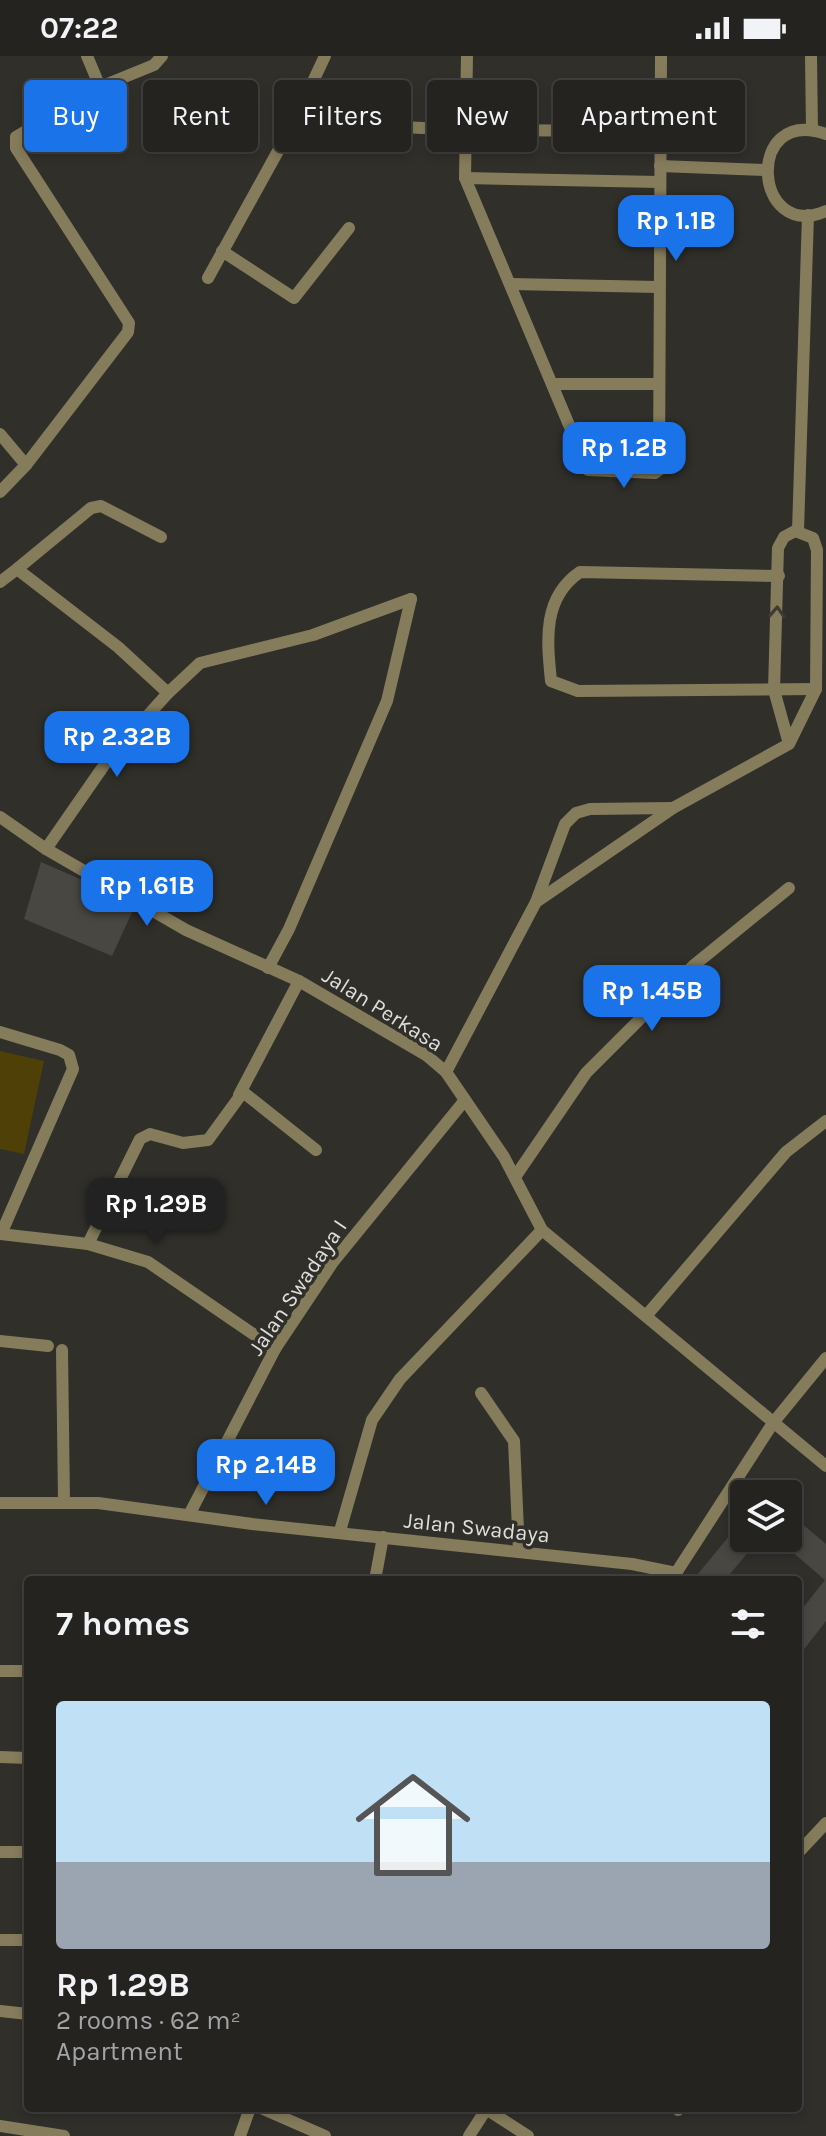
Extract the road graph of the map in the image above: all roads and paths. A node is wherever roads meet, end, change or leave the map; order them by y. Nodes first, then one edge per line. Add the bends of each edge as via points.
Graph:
1 (87, 56) edge
2 (162, 56) edge
3 (325, 56) edge
4 (467, 56) edge
5 (661, 56) edge
6 (811, 56) edge
7 (97, 80) edge
8 (117, 80) edge
9 (314, 80) edge
10 (467, 80) edge
11 (661, 80) edge
12 (812, 130) junction
13 (24, 132) edge
14 (826, 134) edge
15 (277, 152) edge
16 (466, 152) edge
17 (660, 152) edge
18 (660, 166) junction
19 (766, 170) junction
20 (465, 178) junction
21 (659, 182) junction
22 (826, 211) edge
23 (808, 215) junction
24 (349, 228) dead end
25 (222, 251) junction
26 (208, 278) dead end
27 (511, 284) junction
28 (658, 287) junction
29 (553, 384) junction
30 (657, 384) junction
31 (0, 434) edge
32 (26, 465) junction
33 (0, 492) edge
34 (798, 531) junction
35 (161, 537) dead end
36 (17, 569) junction
37 (779, 576) junction
38 (0, 582) edge
39 (816, 689) junction
40 (774, 690) junction
41 (168, 693) junction
42 (789, 744) junction
43 (673, 808) junction
44 (0, 817) edge
45 (46, 849) junction
46 (789, 888) dead end
47 (536, 902) junction
48 (268, 968) junction
49 (299, 981) junction
50 (0, 1032) edge
51 (446, 1072) junction
52 (237, 1098) junction
53 (465, 1100) junction
54 (826, 1121) edge
55 (316, 1150) dead end
56 (515, 1177) junction
57 (542, 1230) junction
58 (0, 1234) edge
59 (88, 1244) junction
60 (646, 1316) junction
61 (0, 1341) edge
62 (48, 1346) dead end
63 (275, 1349) junction
64 (62, 1350) dead end
65 (826, 1358) edge
66 (481, 1393) dead end
67 (773, 1423) junction
68 (826, 1466) edge
69 (64, 1501) junction
70 (0, 1503) edge
71 (189, 1515) junction
72 (340, 1531) junction
73 (383, 1537) junction
74 (519, 1552) junction
75 (376, 1576) edge
76 (0, 1671) edge
77 (24, 1671) edge
78 (0, 1757) edge
79 (24, 1758) edge
80 (826, 1823) edge
81 (802, 1849) edge
82 (0, 1852) edge
83 (24, 1852) edge
84 (0, 1940) edge
85 (24, 1940) edge
86 (0, 2011) edge
87 (24, 2014) edge
88 (249, 2112) edge
89 (270, 2112) edge
90 (484, 2112) edge
91 (493, 2112) edge
92 (0, 2126) edge
93 (64, 2136) edge
94 (240, 2136) edge
95 (325, 2136) edge
96 (469, 2136) edge
97 (528, 2136) edge

1 - 7 street
2 - 8 street via 154,65
3 - 9 street
4 - 10 street
5 - 11 street
6 - 12 street
12 - 14 street
12 - 19 street via 780,140
13 - 32 street via 15,142 127,316 128,332
15 - 25 street
16 - 20 street
17 - 18 street
18 - 19 street
18 - 21 street
19 - 23 street via 773,196 782,206
20 - 21 street
20 - 27 street
21 - 28 street
22 - 23 street
23 - 34 street
24 - 25 street via 294,298
25 - 26 street
27 - 28 street
27 - 29 street
28 - 30 street
29 - 30 street
29 - 30 street via 590,472 655,473
31 - 32 street
32 - 33 street
34 - 37 street via 780,542
34 - 39 street via 813,538 817,550
35 - 36 street via 101,506 91,508
36 - 38 street
36 - 41 street
40 -> 37 street
37 - 40 street via 580,572 558,595 546,630 551,681 560,687
39 - 40 street
39 - 42 street
40 - 42 street
41 - 45 street via 107,761
41 - 48 street via 200,663 313,635 411,599 387,701
42 - 43 street
43 - 47 street
43 - 47 street via 576,813 565,824
44 - 45 street, Jalan Perkasa
45 - 48 street, Jalan Perkasa via 186,930
46 - 56 street via 693,966 586,1073
47 - 51 street
48 - 49 street, Jalan Perkasa
49 - 51 street, Jalan Perkasa via 395,1035
49 - 52 street
50 - 58 street via 60,1050 69,1055 73,1069
51 - 53 street, Jalan Perkasa
52 - 55 street via 243,1092
52 - 59 street via 208,1140 183,1143 150,1134 140,1139
53 - 56 street, Jalan Perkasa
53 - 63 street, Jalan Swadaya I via 333,1262
54 - 60 street via 786,1152
56 - 57 street, Jalan Perkasa
57 - 60 street, Jalan Perkasa
57 - 72 street via 400,1379 372,1420
58 - 59 street
59 - 63 street via 168,1272
60 - 67 street, Jalan Perkasa
61 - 62 street
63 - 71 street, Jalan Swadaya I
64 - 69 street
65 - 67 street
66 - 74 street via 514,1441
67 - 68 street, Jalan Perkasa
67 - 74 street, Jalan Swadaya via 676,1573
69 - 70 street, Jalan Swadaya
69 - 71 street, Jalan Swadaya
71 - 72 street, Jalan Swadaya
72 - 73 street, Jalan Swadaya
73 - 74 street, Jalan Swadaya
73 - 75 street
76 - 77 street
78 - 79 street
80 - 81 street
82 - 83 street
84 - 85 street
86 - 87 street
88 - 94 street
89 - 95 street
90 - 96 street
91 - 97 street
92 - 93 street

